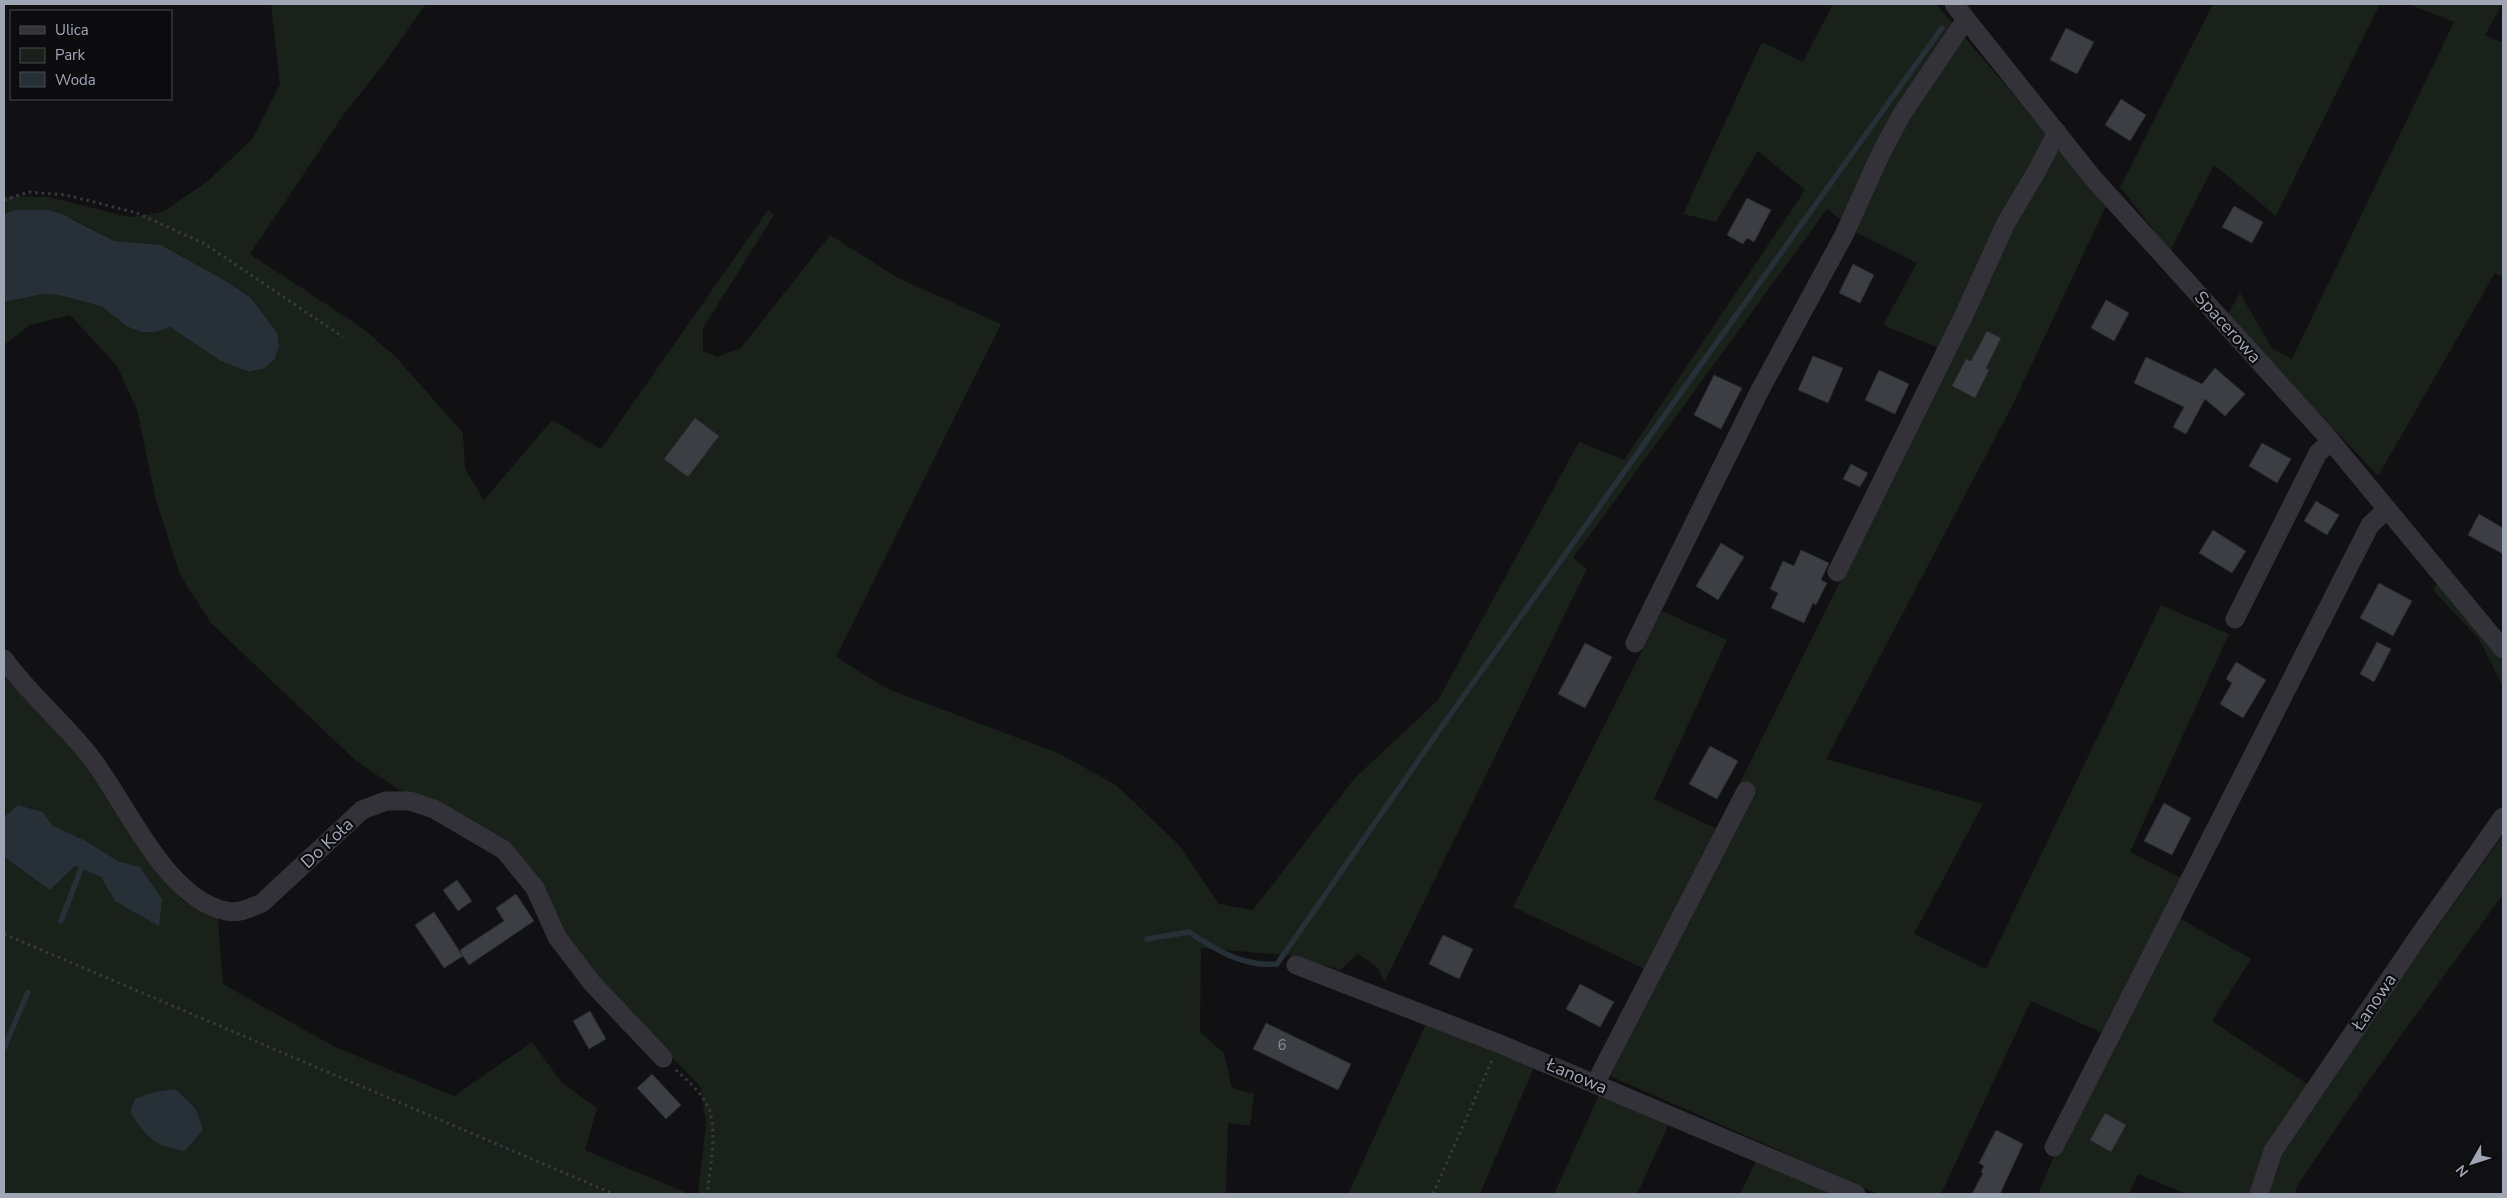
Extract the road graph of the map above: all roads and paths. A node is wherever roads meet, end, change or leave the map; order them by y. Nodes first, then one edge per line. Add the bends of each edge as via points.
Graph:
1 (1954, 4) edge
2 (1966, 19) junction
3 (2056, 132) junction
4 (4, 200) edge
5 (343, 337) dead end
6 (2331, 441) junction
7 (2387, 509) junction
8 (1837, 572) dead end
9 (2235, 619) dead end
10 (1636, 643) dead end
11 (2503, 649) edge
12 (4, 659) edge
13 (1746, 791) dead end
14 (2503, 817) edge
15 (4, 934) edge
16 (1296, 965) dead end
17 (1500, 1044) junction
18 (663, 1058) joint
19 (1595, 1084) junction
20 (2054, 1147) dead end
21 (614, 1194) edge
22 (707, 1194) edge
23 (1433, 1194) edge
24 (1856, 1194) edge
25 (2259, 1194) edge

1 - 2 street, Spacerowa
2 - 3 street, Spacerowa
2 - 10 street via 1902,114 1881,153 1844,235 1760,390
3 - 6 street, Spacerowa
3 - 8 street via 2038,170 2006,223
4 - 5 path via 29,192 66,195 137,213 205,244
6 - 7 street, Spacerowa
6 - 9 street via 2318,453
7 - 11 street, Spacerowa
7 - 20 street via 2370,525
12 - 18 street, Do Koła via 90,756 164,868 184,890 207,904 226,911 243,911 262,902 362,810 386,801 410,801 434,809 504,850 535,888 557,937 592,982
13 - 19 street
14 - 25 street, Łanowa via 2273,1151
15 - 21 path
16 - 17 street, Łanowa
17 - 19 street, Łanowa
17 - 23 path
18 - 22 path via 695,1087 711,1115 712,1160
19 - 24 street, Łanowa

